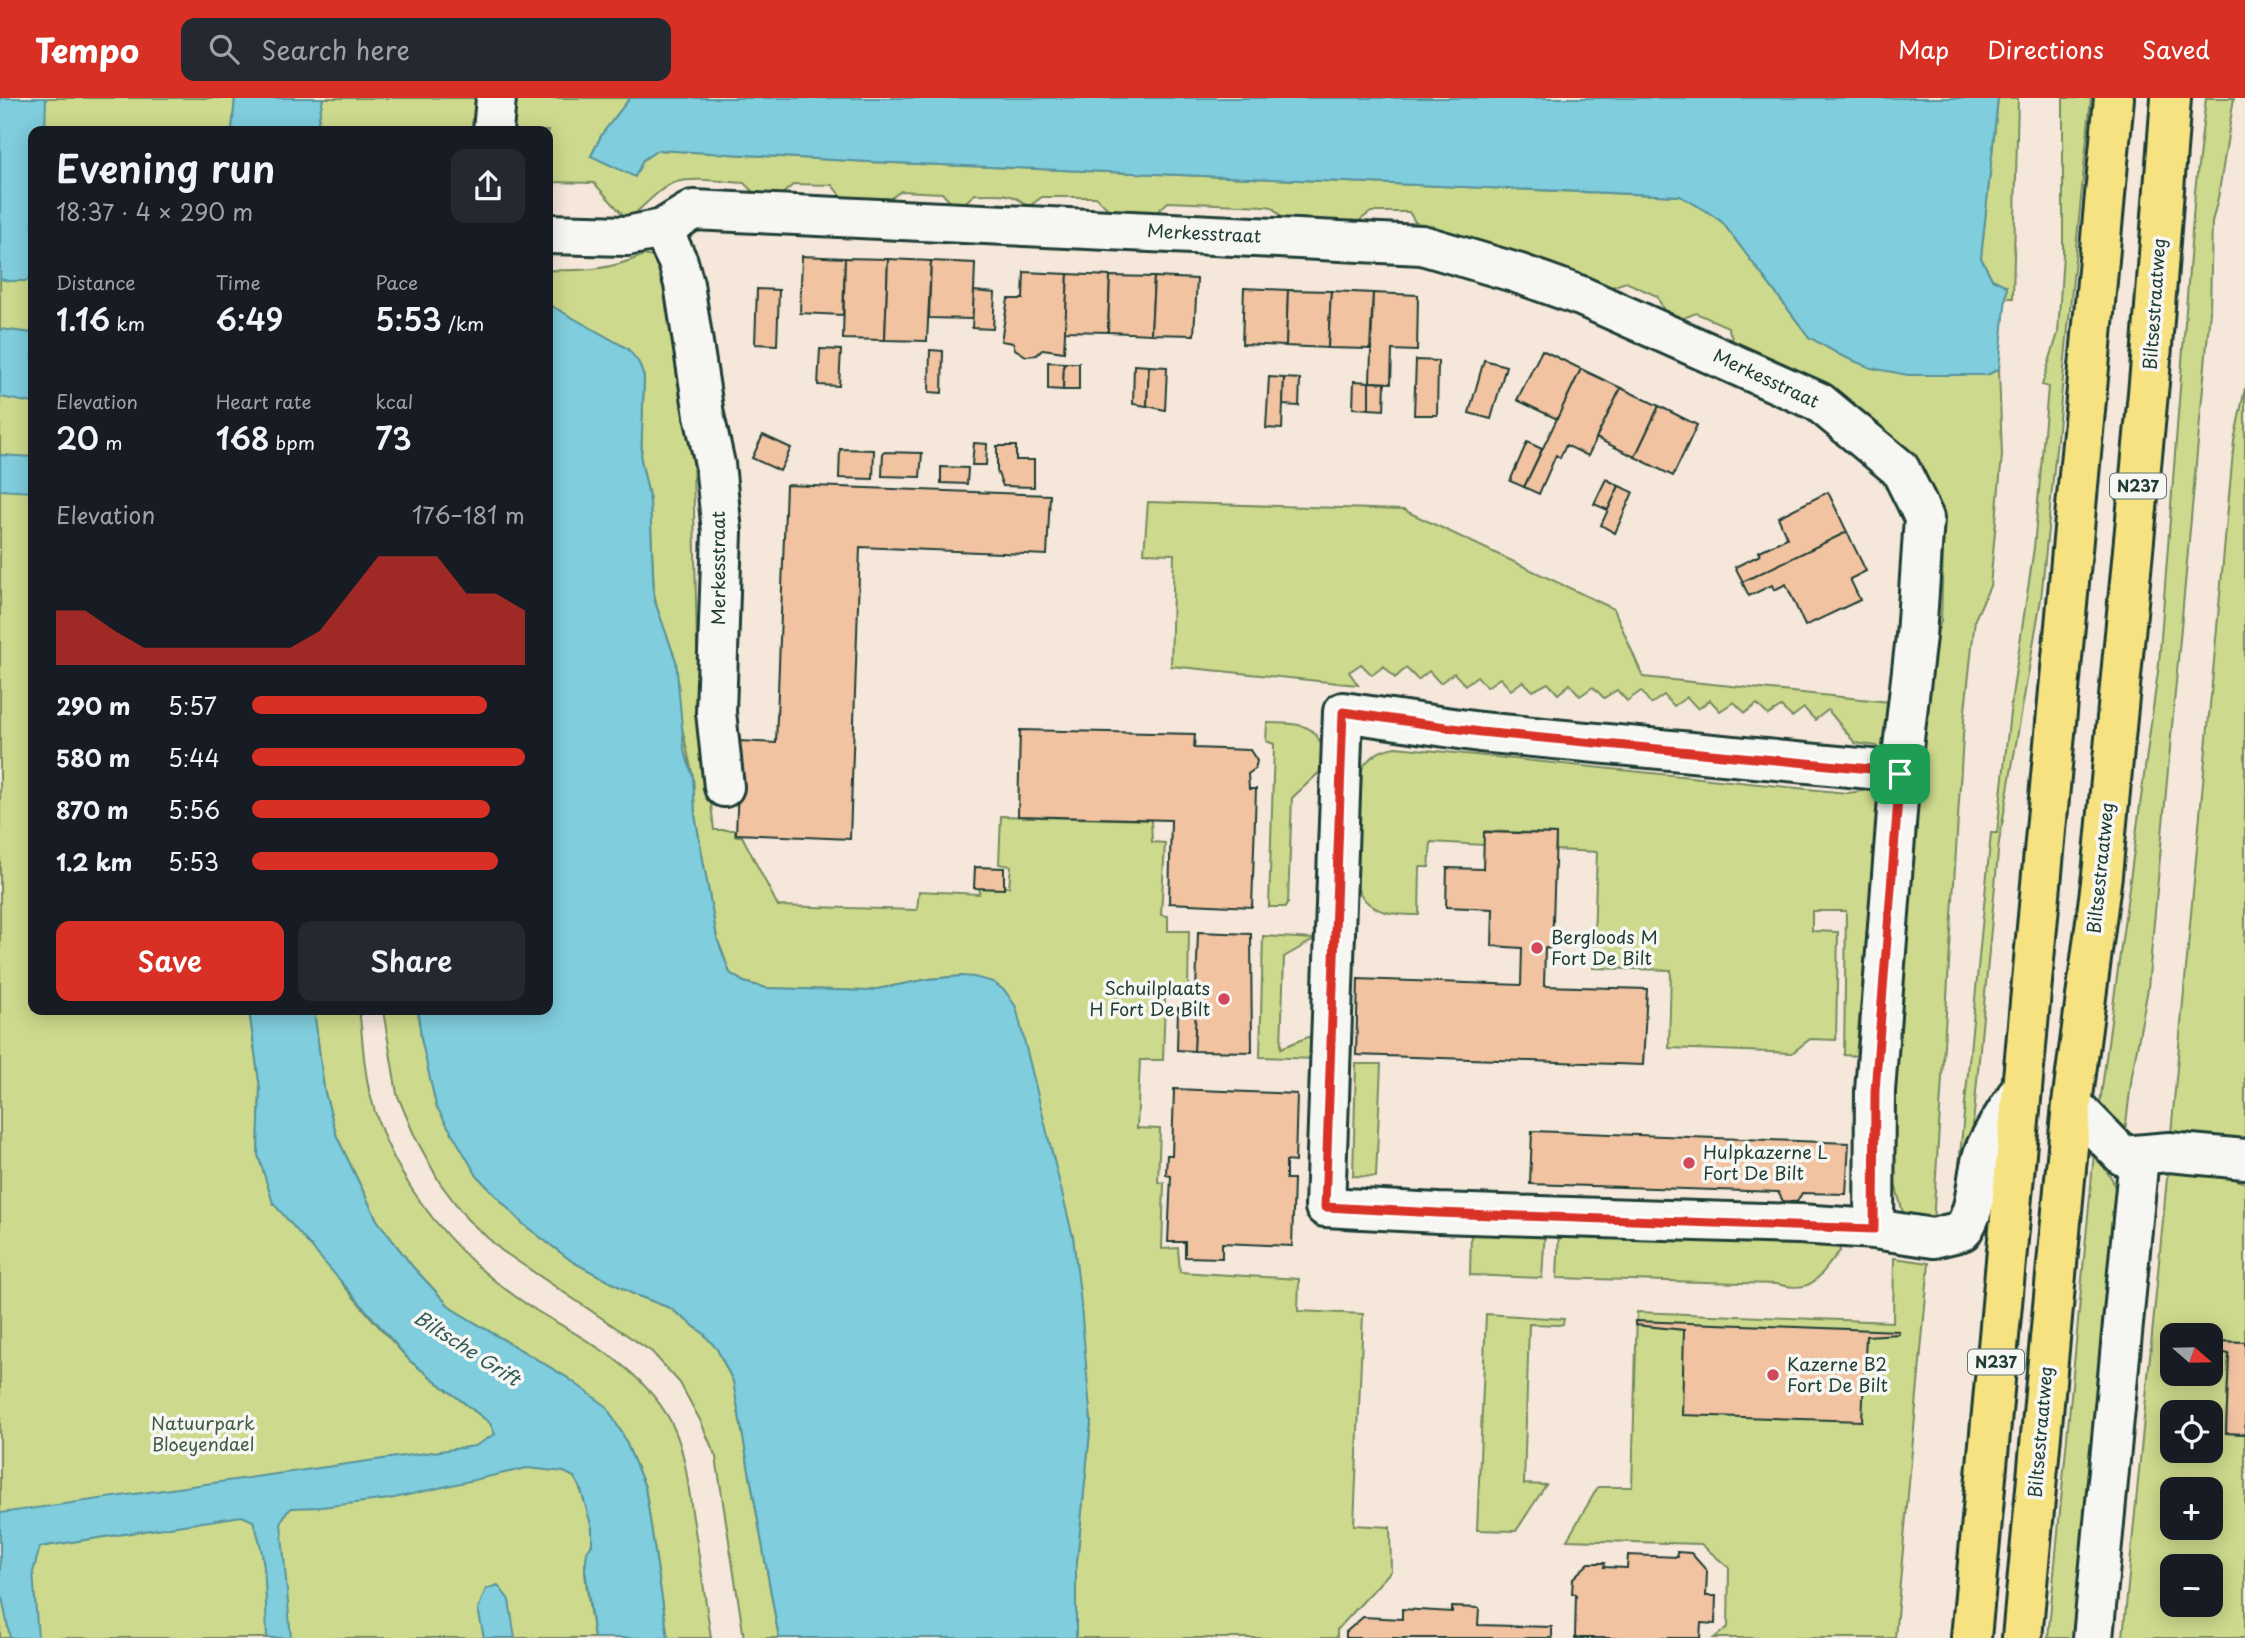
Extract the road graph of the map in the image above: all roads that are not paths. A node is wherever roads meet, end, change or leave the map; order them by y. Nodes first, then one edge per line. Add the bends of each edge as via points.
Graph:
1 (496, 98) edge
2 (2114, 98) edge
3 (2171, 98) edge
4 (493, 126) edge
5 (662, 229) junction
6 (553, 234) edge
7 (1900, 774) junction
8 (724, 787) dead end
9 (2022, 1087) junction
10 (2072, 1104) junction
11 (2138, 1156) junction
12 (2245, 1158) edge
13 (1874, 1229) junction
14 (1971, 1638) edge
15 (2022, 1638) edge
16 (2093, 1638) edge

1 - 4 street
2 - 9 main road, N237
3 - 10 main road, Biltsestraatweg / N237 via 2102,875
5 - 6 street, Merkesstraat via 627,236
5 - 7 street, Merkesstraat via 693,210 1422,245 1581,296 1819,402 1900,469 1924,519
5 - 8 street, Merkesstraat via 684,284 715,464 722,532 716,712
7 - 13 street, Merkesstraat via 1875,1091
7 - 13 street via 1480,732 1343,712 1325,1207
9 - 13 street via 1982,1156 1977,1195 1962,1231 1933,1238
9 - 14 main road, N237
10 - 11 street via 2123,1156
10 - 15 main road, Biltsestraatweg / N237
11 - 12 street via 2169,1152
11 - 16 street

